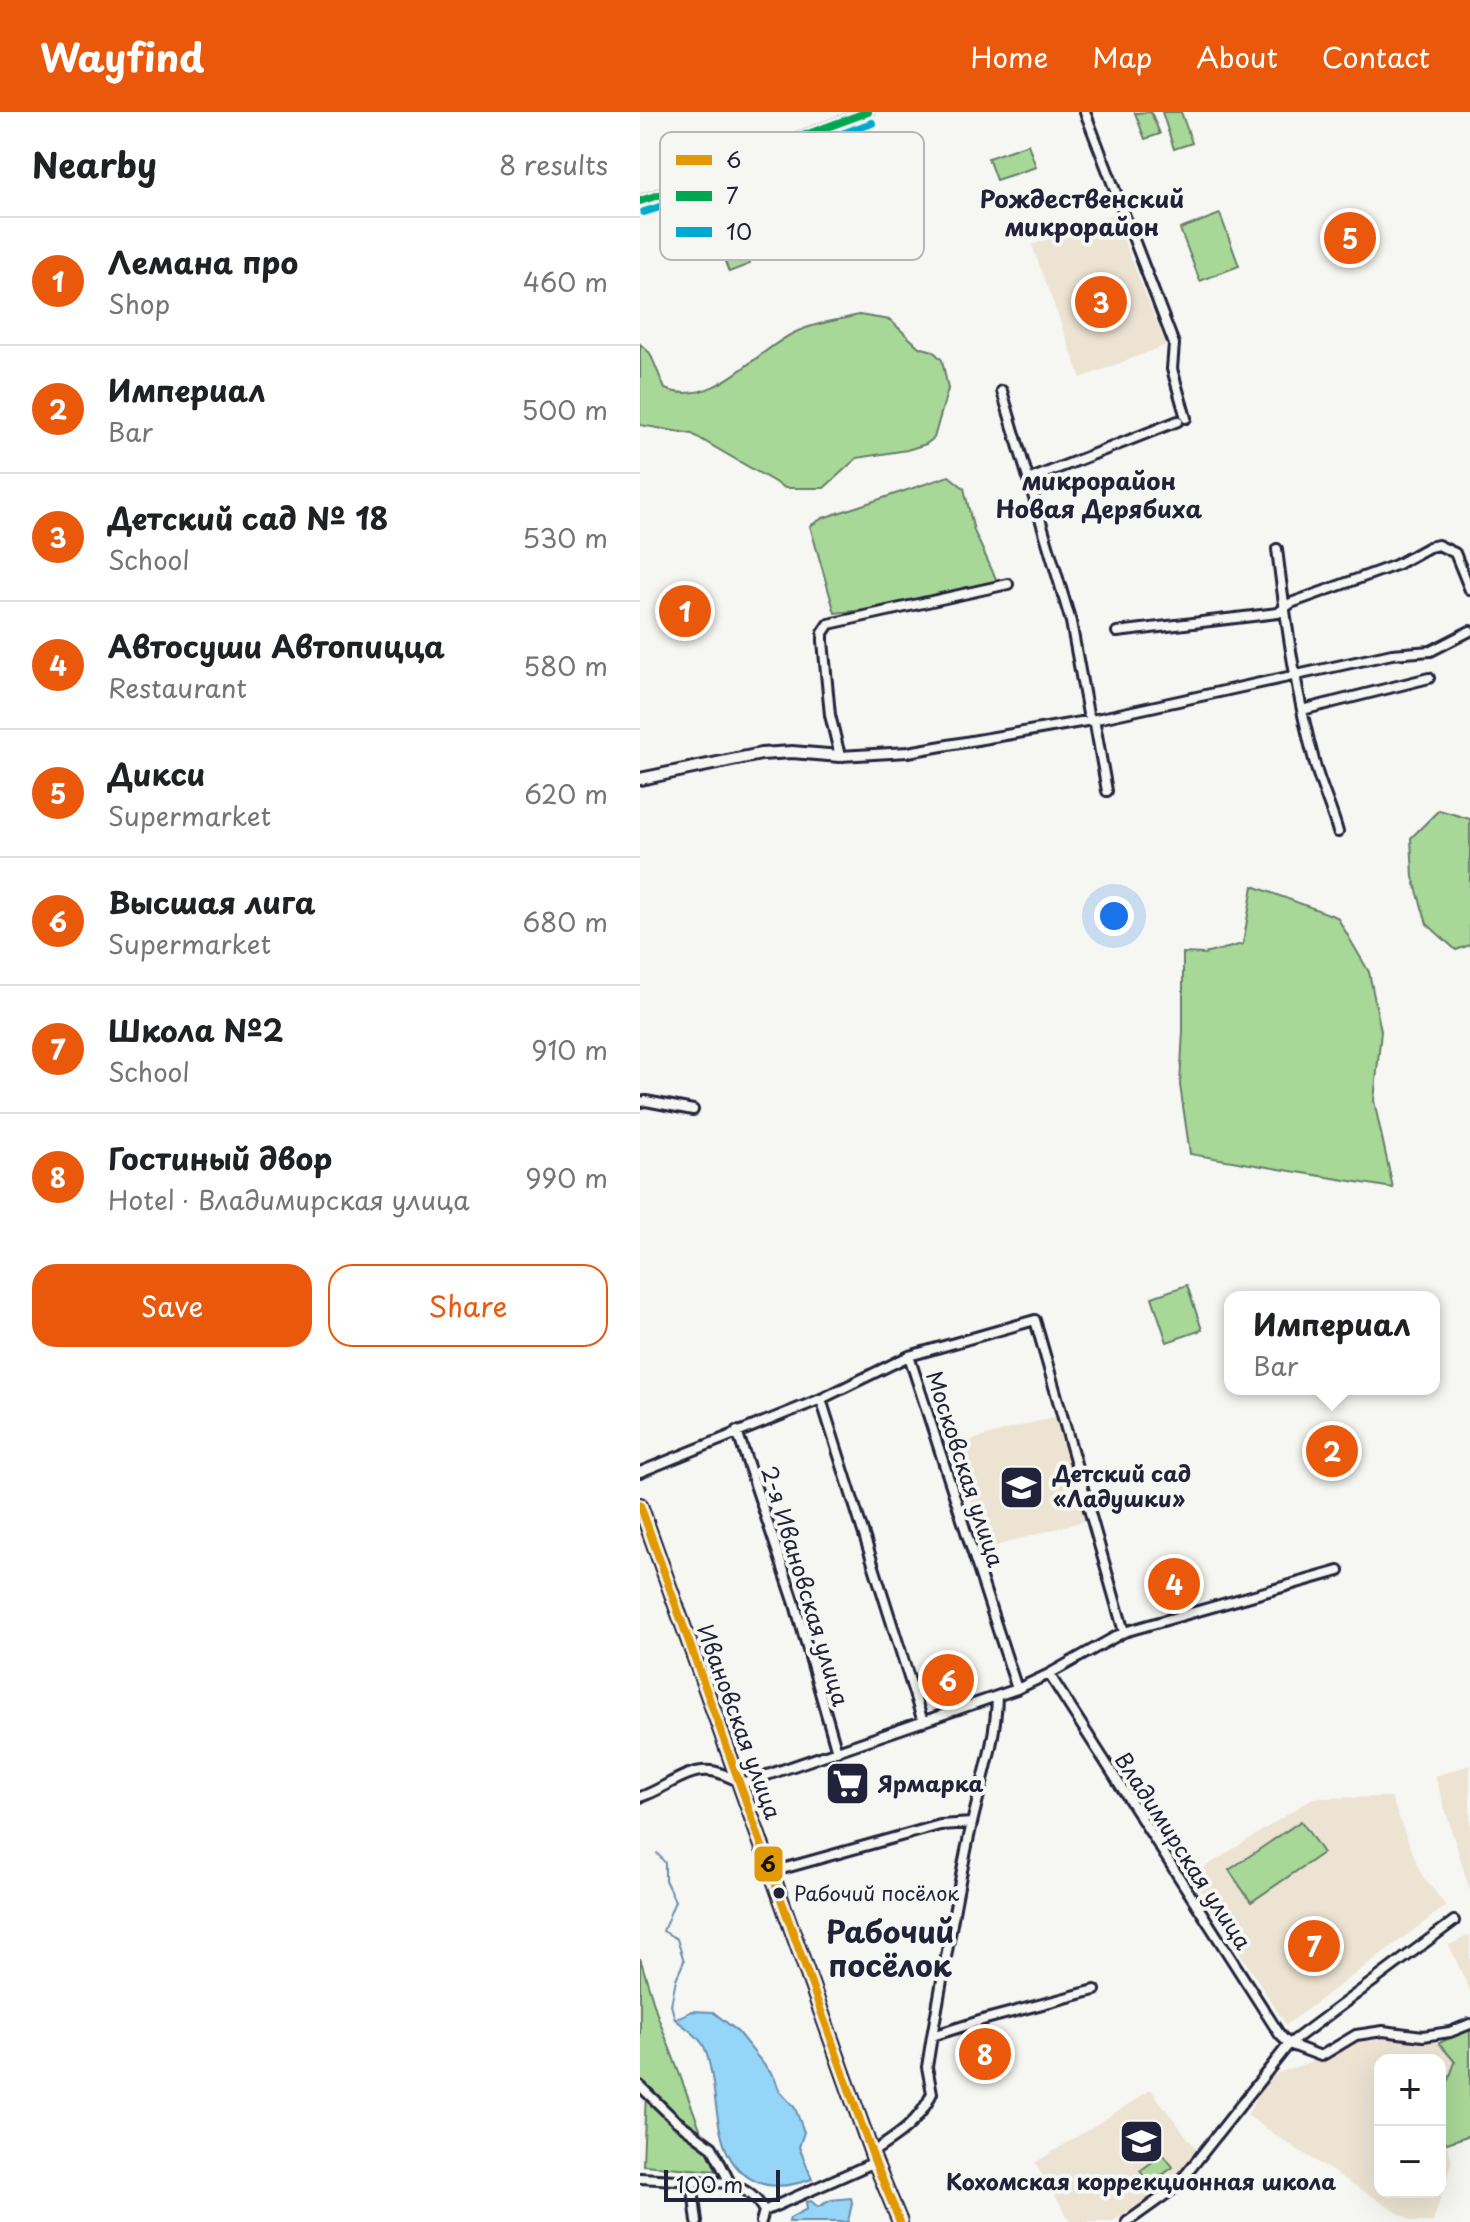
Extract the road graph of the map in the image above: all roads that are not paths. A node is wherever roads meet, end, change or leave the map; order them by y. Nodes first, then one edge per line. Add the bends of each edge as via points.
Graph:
1 (868, 112) edge
2 (1085, 112) edge
3 (814, 132) edge
4 (660, 195) edge
5 (640, 201) edge
6 (1002, 391) dead end
7 (1028, 480) junction
8 (1277, 549) dead end
9 (1008, 584) dead end
10 (1470, 590) edge
11 (1284, 609) junction
12 (1470, 631) edge
13 (1117, 632) dead end
14 (1294, 676) junction
15 (1429, 678) dead end
16 (1302, 710) junction
17 (1092, 720) junction
18 (840, 756) junction
19 (640, 779) edge
20 (1107, 791) dead end
21 (1338, 832) dead end
22 (640, 1102) edge
23 (693, 1110) dead end
24 (909, 1356) junction
25 (821, 1399) junction
26 (737, 1431) junction
27 (640, 1472) edge
28 (640, 1505) edge
29 (1339, 1571) dead end
30 (1124, 1632) junction
31 (1049, 1674) junction
32 (1017, 1689) junction
33 (997, 1696) junction
34 (923, 1722) junction
35 (837, 1752) junction
36 (739, 1782) junction
37 (640, 1797) edge
38 (972, 1823) junction
39 (771, 1872) junction
40 (1454, 1921) dead end
41 (1095, 1990) dead end
42 (1470, 2024) edge
43 (932, 2036) junction
44 (1289, 2044) junction
45 (640, 2086) edge
46 (873, 2157) junction
47 (640, 2178) edge
48 (692, 2181) junction
49 (730, 2183) junction
50 (764, 2211) junction
51 (697, 2222) edge
52 (761, 2222) edge
53 (900, 2222) edge
54 (1127, 2222) edge

1 - 3 street
2 - 7 street via 1174,344 1172,369 1182,420
4 - 5 street
6 - 7 street
7 - 17 street via 1071,622
8 - 11 street
9 - 18 street via 829,624 823,641
10 - 11 street via 1455,553 1438,545
11 - 13 street
11 - 14 street
12 - 14 street via 1431,651 1392,654
14 - 16 street
14 - 17 street
15 - 16 street
16 - 21 street
17 - 18 street via 908,752
17 - 20 street
18 - 19 street via 761,754
22 - 23 street
24 - 25 street, Московская улица
24 - 30 street via 1035,1320
24 - 32 street, Московская улица
25 - 26 street, Московская улица
25 - 34 street
26 - 27 street, Московская улица
26 - 35 street, 2-я Ивановская улица
28 - 36 main road, Ивановская улица
29 - 30 street
30 - 31 street
31 - 32 street
31 - 44 street, Владимирская улица
32 - 33 street
33 - 34 street
33 - 38 street via 992,1747
34 - 35 street
35 - 36 street
36 - 37 street via 701,1771
36 - 39 main road, Ивановская улица
38 - 39 street via 940,1825
38 - 43 street
39 - 46 main road, Ивановская улица
40 - 44 street
41 - 43 street
42 - 44 street via 1423,2036 1383,2031 1356,2035 1321,2056
43 - 46 street via 929,2100 901,2135
44 - 54 street via 1176,2187
45 - 49 street via 712,2147
46 - 50 street
46 - 53 main road, Ивановская улица
47 - 48 street
48 - 49 street
48 - 51 street
49 - 50 street via 758,2200
50 - 52 street

